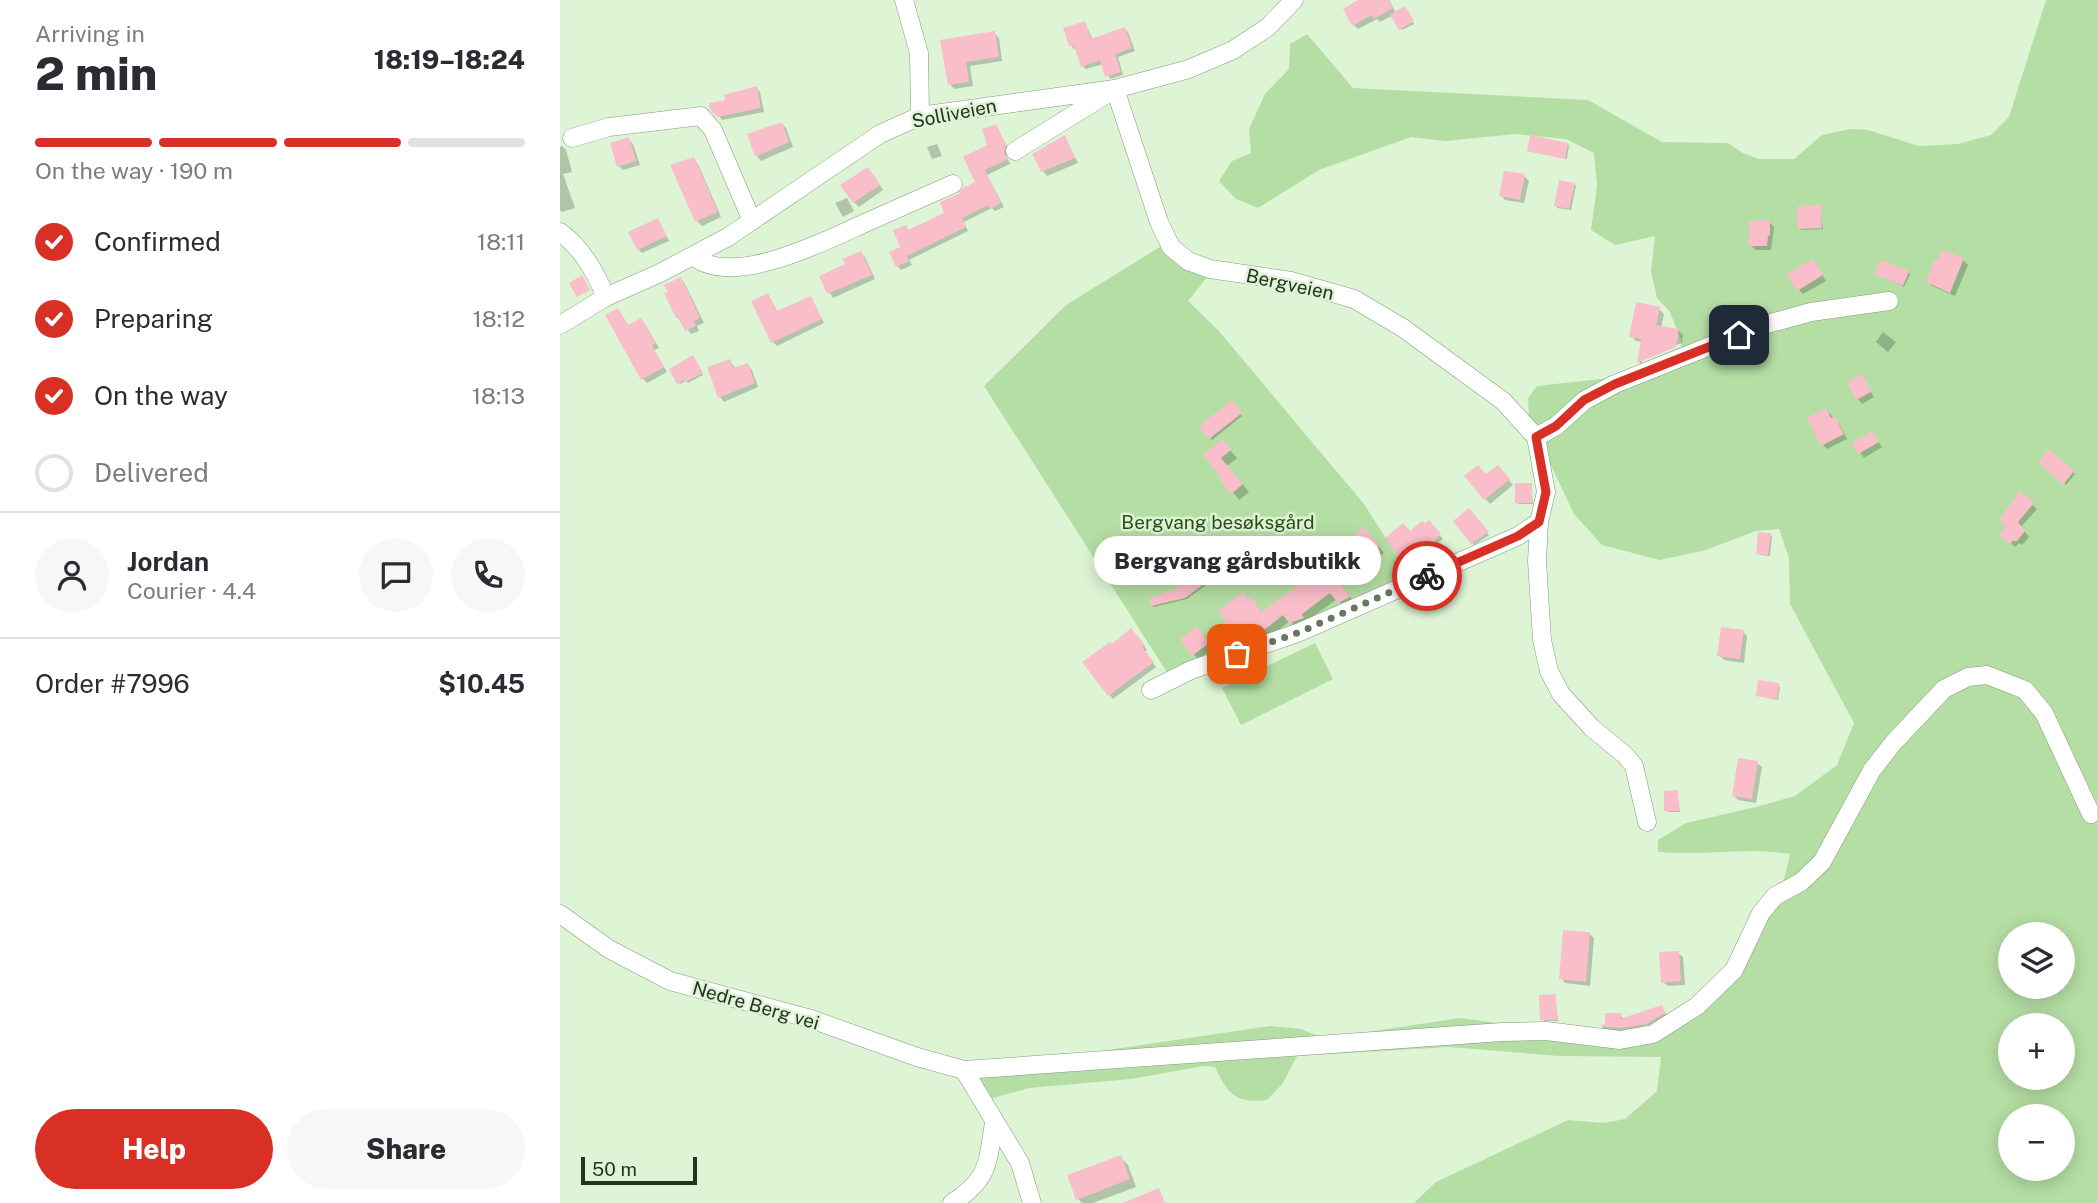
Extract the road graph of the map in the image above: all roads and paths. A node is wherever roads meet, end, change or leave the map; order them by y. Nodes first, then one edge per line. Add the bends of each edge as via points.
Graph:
1 (904, 0) edge
2 (1294, 0) edge
3 (1115, 89) junction
4 (920, 116) junction
5 (572, 138) dead end
6 (1015, 151) dead end
7 (953, 184) dead end
8 (752, 221) junction
9 (560, 232) edge
10 (693, 256) junction
11 (606, 297) junction
12 (1889, 301) dead end
13 (560, 325) edge
14 (1536, 437) junction
15 (1539, 522) junction
16 (1151, 690) dead end
17 (2091, 814) dead end
18 (1647, 822) dead end
19 (560, 914) edge
20 (964, 1070) junction
21 (994, 1124) junction
22 (952, 1203) edge
23 (1032, 1203) edge

1 - 4 street via 919,53
2 - 3 street, Solliveien via 1268,27 1233,50 1189,69
3 - 4 street, Solliveien
3 - 6 street
3 - 14 street, Bergveien via 1171,247 1188,261 1210,269 1291,281 1354,299 1403,328 1503,401
4 - 8 street, Solliveien via 880,134
5 - 8 street via 609,127 701,116 713,130
7 - 10 street via 793,255 721,267
8 - 10 street, Solliveien
9 - 11 street via 592,266
10 - 11 street, Solliveien
11 - 13 street, Solliveien
12 - 14 street via 1811,312 1760,326 1615,384 1584,400
14 - 15 street via 1546,492
15 - 16 street via 1518,536 1300,632 1191,670
15 - 18 street via 1542,640 1549,671 1561,694 1634,766
17 - 20 street, Nedre Berg vei via 2044,713 2025,690 1987,675 1968,677 1944,689 1894,742 1872,770 1822,862 1801,882 1775,896 1761,913 1734,970 1697,1006 1653,1034 1620,1040 1546,1031 1502,1032
19 - 20 street, Nedre Berg vei via 609,949 670,981 811,1019
20 - 21 street
21 - 22 street via 980,1180
21 - 23 street via 1020,1163

